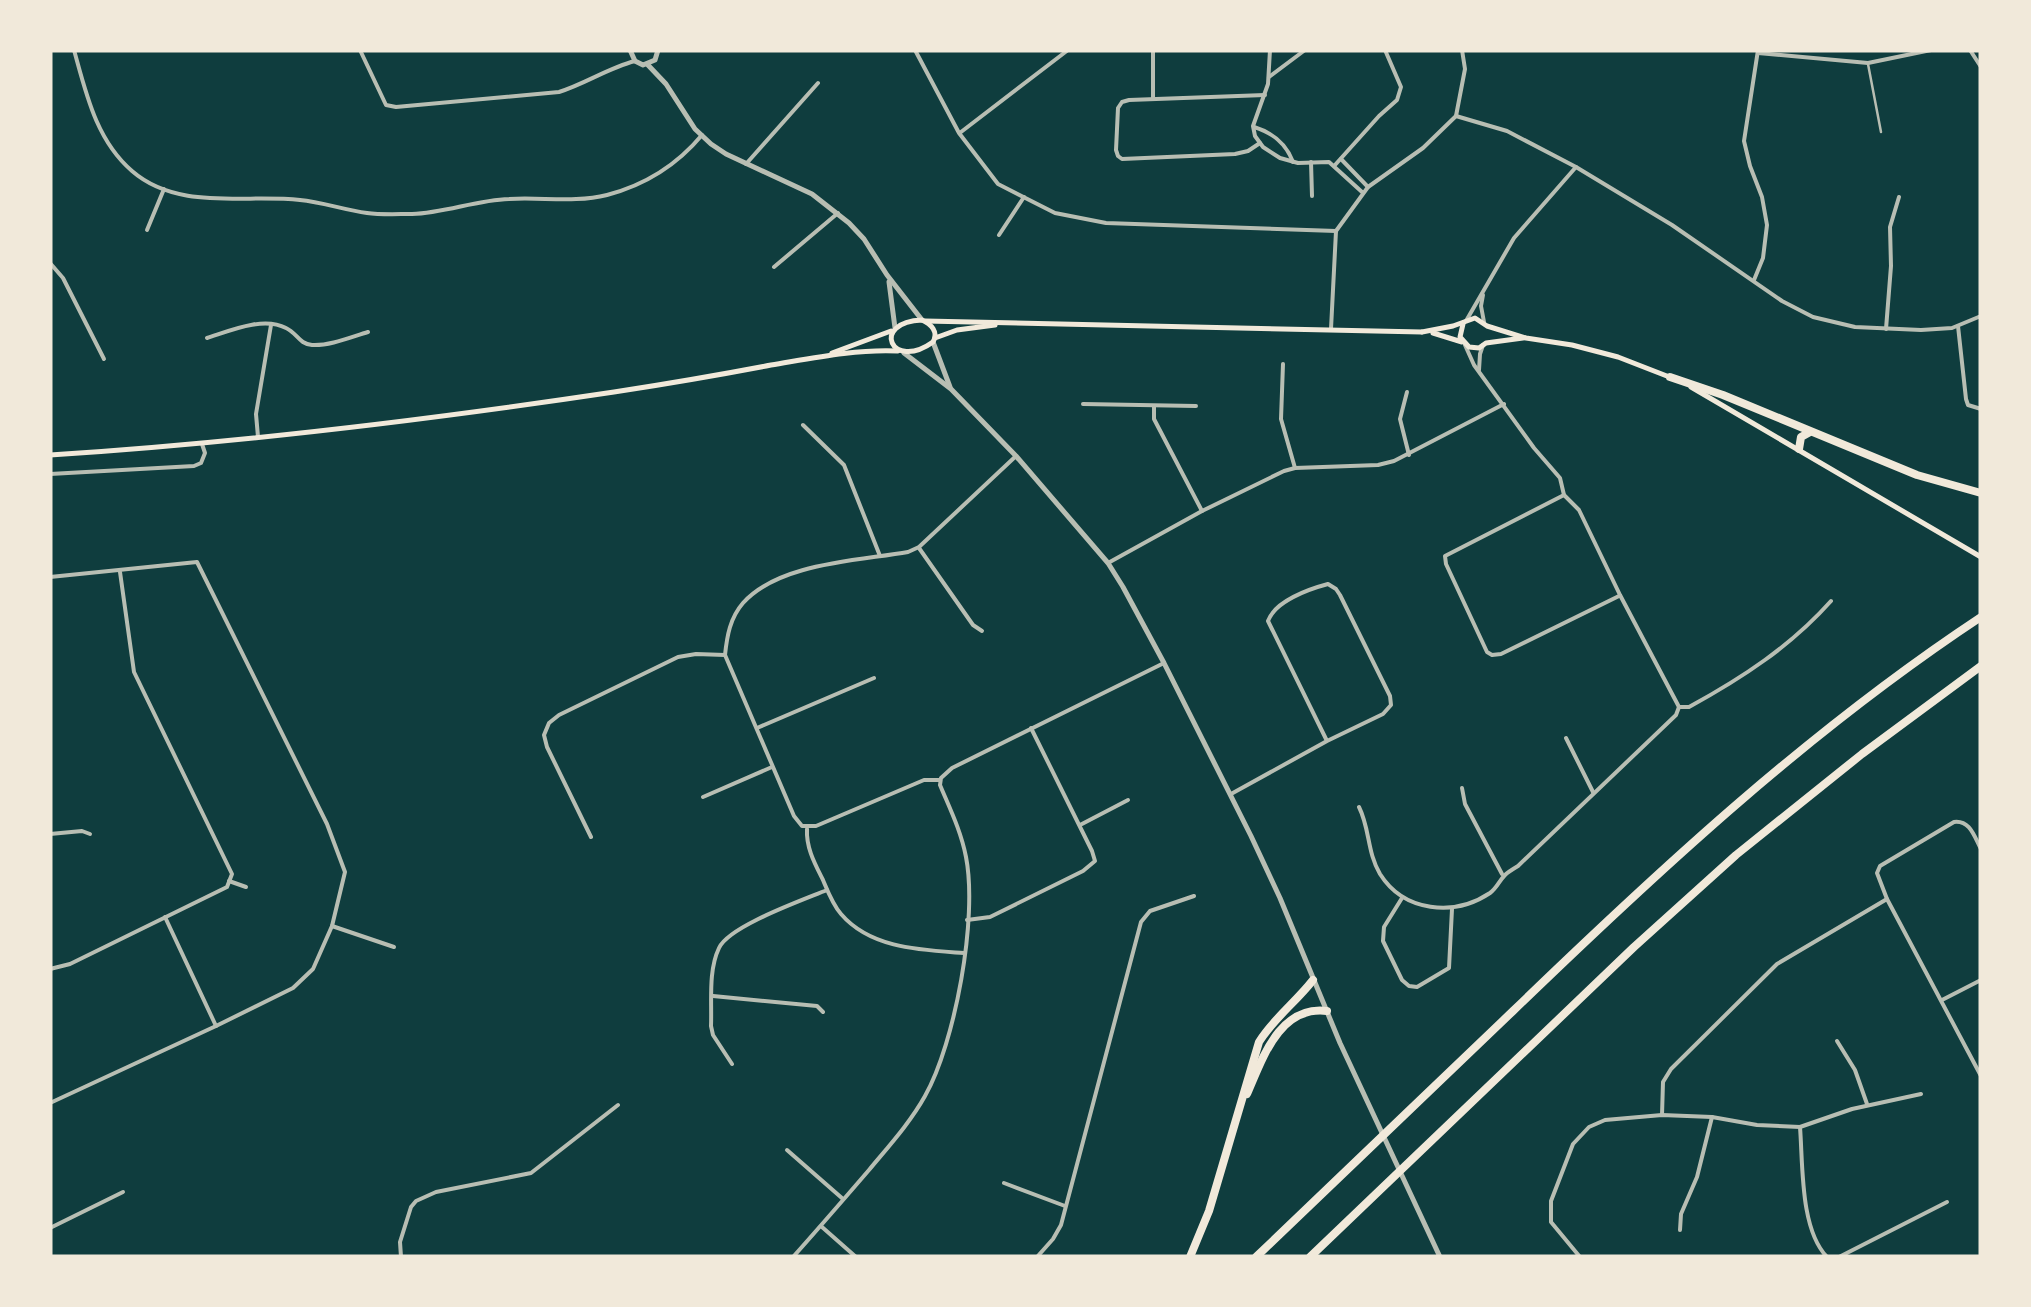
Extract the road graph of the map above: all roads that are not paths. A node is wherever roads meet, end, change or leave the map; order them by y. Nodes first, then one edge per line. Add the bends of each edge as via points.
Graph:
1 (74, 50) edge
2 (360, 50) edge
3 (658, 50) edge
4 (916, 50) edge
5 (1068, 50) edge
6 (1153, 50) edge
7 (1270, 50) edge
8 (1305, 50) edge
9 (1385, 50) edge
10 (1462, 50) edge
11 (1931, 50) edge
12 (1970, 50) edge
13 (630, 52) edge
14 (1758, 52) edge
15 (655, 60) junction
16 (635, 61) junction
17 (1868, 63) junction
18 (621, 64) junction
19 (647, 64) junction
20 (1981, 67) edge
21 (1270, 77) junction
22 (818, 83) dead end
23 (666, 84) junction
24 (1265, 95) junction
25 (1154, 99) junction
26 (1456, 116) junction
27 (1253, 126) junction
28 (960, 132) junction
29 (1881, 132) dead end
30 (702, 136) junction
31 (1260, 143) junction
32 (1341, 159) junction
33 (1293, 162) junction
34 (1311, 162) junction
35 (746, 164) junction
36 (1335, 165) junction
37 (1576, 167) junction
38 (1368, 186) junction
39 (164, 189) junction
40 (1362, 192) junction
41 (1312, 196) dead end
42 (1024, 197) junction
43 (1899, 198) dead end
44 (838, 213) junction
45 (147, 230) dead end
46 (1336, 231) junction
47 (998, 234) dead end
48 (50, 263) edge
49 (774, 268) dead end
50 (886, 275) junction
51 (1754, 280) junction
52 (1484, 290) junction
53 (1981, 316) edge
54 (924, 321) junction
55 (1465, 322) junction
56 (1018, 324) junction
57 (1486, 324) junction
58 (270, 325) junction
59 (1958, 326) junction
60 (894, 329) junction
61 (1331, 329) junction
62 (1886, 329) junction
63 (368, 332) dead end
64 (1422, 332) junction
65 (207, 338) dead end
66 (1526, 338) junction
67 (934, 340) junction
68 (1464, 343) junction
69 (1485, 344) junction
70 (901, 352) junction
71 (824, 356) junction
72 (104, 360) dead end
73 (1283, 364) dead end
74 (1480, 372) junction
75 (1670, 377) junction
76 (951, 390) junction
77 (1407, 392) dead end
78 (1083, 404) dead end
79 (1504, 404) junction
80 (1196, 406) dead end
81 (1154, 407) junction
82 (1981, 409) edge
83 (802, 425) dead end
84 (1810, 432) junction
85 (258, 437) junction
86 (202, 444) junction
87 (1799, 449) junction
88 (50, 455) edge
89 (1408, 455) junction
90 (1016, 456) junction
91 (1295, 468) junction
92 (50, 474) edge
93 (1981, 493) edge
94 (1564, 495) junction
95 (1202, 511) junction
96 (919, 547) junction
97 (1981, 556) edge
98 (881, 557) junction
99 (1108, 563) junction
100 (120, 570) junction
101 (50, 577) edge
102 (1620, 595) junction
103 (1830, 601) dead end
104 (1981, 617) edge
105 (982, 631) dead end
106 (725, 654) junction
107 (1164, 662) junction
108 (1981, 666) edge
109 (874, 678) dead end
110 (1679, 707) junction
111 (756, 728) junction
112 (1031, 728) junction
113 (1566, 738) dead end
114 (1327, 741) junction
115 (774, 767) junction
116 (940, 780) junction
117 (1462, 788) dead end
118 (1231, 794) junction
119 (1594, 794) junction
120 (703, 797) dead end
121 (1128, 800) dead end
122 (1359, 807) dead end
123 (1080, 826) junction
124 (807, 828) junction
125 (50, 834) edge
126 (90, 834) dead end
127 (592, 837) dead end
128 (1981, 849) edge
129 (1503, 876) junction
130 (229, 881) junction
131 (246, 887) dead end
132 (828, 890) junction
133 (1194, 896) dead end
134 (1402, 898) junction
135 (1887, 899) junction
136 (1452, 908) junction
137 (165, 917) junction
138 (967, 920) junction
139 (332, 926) junction
140 (394, 947) dead end
141 (964, 954) junction
142 (50, 969) edge
143 (1312, 980) junction
144 (1981, 980) edge
145 (712, 996) junction
146 (1942, 1000) junction
147 (824, 1012) dead end
148 (1327, 1012) junction
149 (216, 1026) junction
150 (1838, 1041) dead end
151 (732, 1064) dead end
152 (1981, 1076) edge
153 (1921, 1094) dead end
154 (50, 1103) edge
155 (618, 1105) dead end
156 (1867, 1105) junction
157 (1662, 1114) junction
158 (1237, 1117) junction
159 (1712, 1117) junction
160 (1800, 1128) junction
161 (787, 1150) dead end
162 (1004, 1183) dead end
163 (122, 1192) dead end
164 (844, 1200) junction
165 (1947, 1202) dead end
166 (1067, 1207) junction
167 (821, 1226) junction
168 (50, 1228) edge
169 (1680, 1230) dead end
170 (402, 1257) edge
171 (794, 1257) edge
172 (856, 1257) edge
173 (1037, 1257) edge
174 (1190, 1257) edge
175 (1256, 1257) edge
176 (1310, 1257) edge
177 (1440, 1257) edge
178 (1580, 1257) edge
179 (1827, 1257) edge
180 (1839, 1257) edge

1 - 39 street via 93,116 110,147 133,173
2 - 18 street via 380,98 396,107 559,92
3 - 15 street
4 - 28 street
5 - 28 street
6 - 25 street
7 - 21 street
8 - 21 street
9 - 32 street via 1401,94
10 - 26 street
11 - 17 street
12 - 20 street
13 - 16 street
13 - 18 street
14 - 17 street
14 - 51 street via 1744,141 1767,225
15 - 19 street
15 - 23 street
16 - 18 street
16 - 19 street
17 - 29 lane
19 - 23 street
21 - 24 street
22 - 35 street
23 - 30 street
24 - 25 street
24 - 27 street
25 - 31 street via 1118,108 1118,156 1236,154
26 - 37 street via 1507,131
26 - 38 street
27 - 31 street
27 - 33 street via 1284,144
28 - 42 street via 998,184
30 - 35 street
30 - 39 street via 673,164 604,196 484,200 416,214 272,197 203,199
31 - 33 street
32 - 36 street
32 - 38 street
33 - 34 street
34 - 36 street
34 - 41 street
35 - 44 street via 795,184
36 - 40 street
37 - 51 street
37 - 52 street via 1514,238
38 - 40 street
39 - 45 street
40 - 46 street
42 - 46 street via 1054,214 1106,223
42 - 47 street
43 - 62 street via 1890,227
44 - 49 street
44 - 50 street
46 - 61 street
48 - 72 street
50 - 54 street
50 - 60 street
51 - 62 street via 1813,317
52 - 55 street
52 - 57 street
53 - 59 street
54 - 56 main road
54 - 60 main road
54 - 67 main road via 934,329
55 - 57 main road
55 - 64 main road
55 - 68 main road
56 - 61 main road
56 - 67 main road via 968,327
57 - 66 main road
57 - 69 main road
58 - 63 street via 285,327 308,345
58 - 65 street
58 - 85 street
59 - 62 street
59 - 82 street via 1966,399
60 - 70 main road via 890,342
60 - 71 main road
61 - 64 main road
64 - 68 main road
66 - 69 main road
66 - 75 main road via 1596,350
67 - 70 main road via 919,351
67 - 76 street
68 - 69 main road
68 - 74 street
69 - 74 street
70 - 71 main road
70 - 76 street
71 - 85 main road via 548,402
73 - 91 street via 1281,419
74 - 79 street
75 - 84 highway
75 - 87 main road
76 - 90 street
77 - 89 street via 1400,418
78 - 81 street
79 - 89 street
79 - 94 street via 1560,478
80 - 81 street
81 - 95 street via 1154,419
83 - 98 street via 844,465
84 - 87 highway
84 - 93 highway
85 - 86 main road
86 - 88 main road
86 - 92 street via 202,462 194,466
87 - 97 main road
89 - 91 street via 1378,466
90 - 96 street
90 - 99 street
91 - 95 street
94 - 102 street via 1579,510
94 - 102 street via 1445,556 1488,652 1501,654
95 - 99 street
96 - 98 street
96 - 105 street
98 - 106 street via 762,586 728,628
99 - 107 street
100 - 101 street
100 - 130 street via 134,672 228,864
100 - 139 street via 197,562 345,872
102 - 110 street
103 - 110 street via 1754,668
104 - 175 highway via 1865,699 1712,824
106 - 111 street
106 - 127 street via 678,657 549,723 547,748
107 - 112 street
107 - 118 street
108 - 176 highway via 1736,854
109 - 111 street
110 - 119 street
111 - 115 street
112 - 116 street
112 - 123 street
113 - 119 street
114 - 114 street via 1268,621 1276,607 1328,584 1392,701 1383,714
114 - 118 street
115 - 120 street
115 - 124 street via 794,816
116 - 124 street via 924,780
116 - 138 street via 967,862
117 - 129 street
118 - 143 street
119 - 129 street
121 - 123 street
122 - 134 street via 1379,873
123 - 138 street via 1095,857 1092,865 990,917
124 - 132 street via 808,848
125 - 126 street
128 - 135 street via 1969,826 1954,822 1880,866
129 - 136 street via 1495,890
130 - 131 street
130 - 137 street
132 - 141 street via 842,916 874,938
132 - 145 street via 734,931 714,964
133 - 166 street via 1150,911 1142,922
134 - 136 street
134 - 136 street via 1384,927 1384,941 1409,986 1449,968
135 - 146 street
135 - 157 street via 1776,964 1670,1069
137 - 142 street
137 - 149 street
138 - 141 street
139 - 140 street
139 - 149 street via 312,968 292,988
141 - 164 street via 943,1056 924,1097
143 - 148 street
143 - 158 highway via 1259,1042
144 - 146 street
145 - 147 street via 818,1006
145 - 151 street via 713,1036
146 - 152 street
148 - 158 highway via 1295,1018 1275,1036
148 - 177 street
149 - 154 street
150 - 156 street
153 - 156 street
155 - 170 street via 531,1173 416,1201 400,1242
156 - 160 street
157 - 159 street
157 - 178 street via 1605,1120 1573,1144 1550,1215
158 - 174 highway
159 - 160 street
159 - 169 street
160 - 179 street via 1807,1208
161 - 164 street
162 - 166 street
163 - 168 street
164 - 167 street
165 - 180 street
166 - 173 street via 1054,1239
167 - 171 street
167 - 172 street

